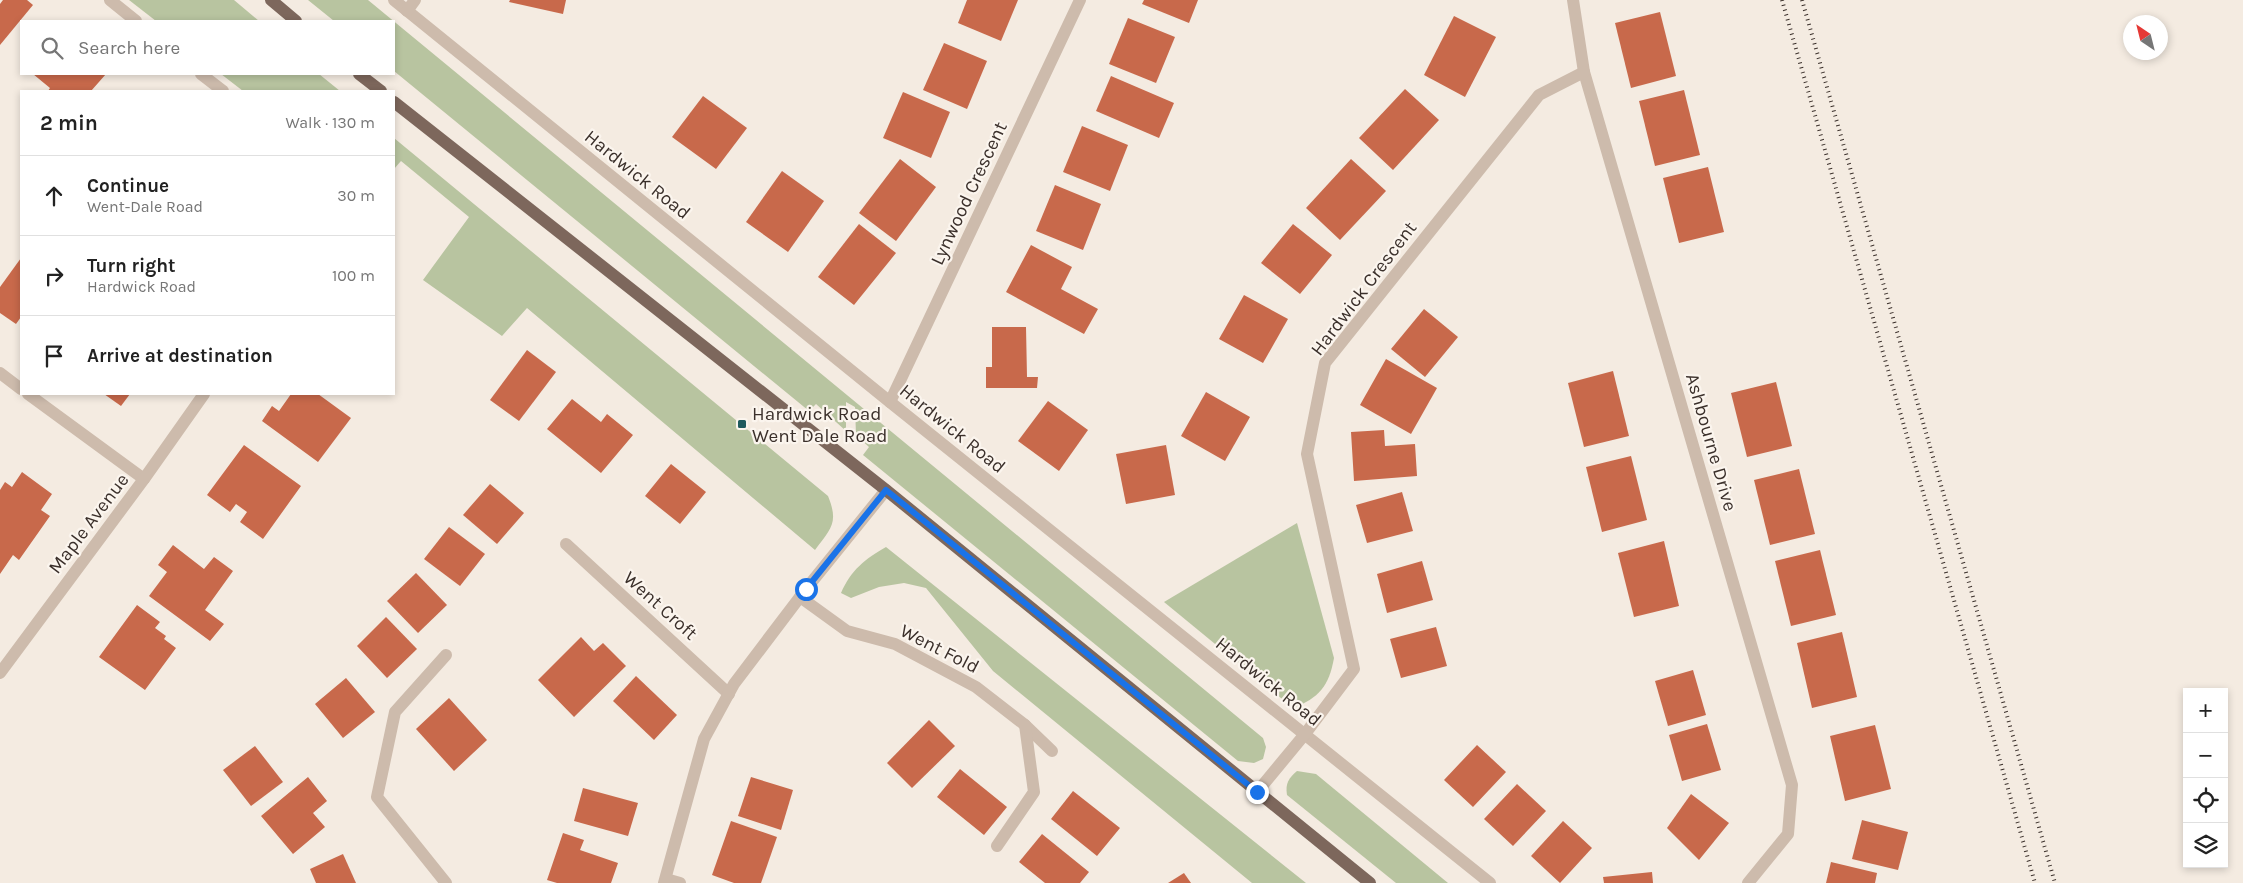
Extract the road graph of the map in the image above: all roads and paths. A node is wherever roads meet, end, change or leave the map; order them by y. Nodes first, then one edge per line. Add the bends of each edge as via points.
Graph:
1 (110, 0) edge
2 (271, 0) edge
3 (394, 0) edge
4 (415, 0) edge
5 (1080, 0) edge
6 (1573, 0) edge
7 (407, 11) junction
8 (135, 20) edge
9 (295, 20) edge
10 (1584, 72) junction
11 (202, 75) edge
12 (359, 75) edge
13 (221, 90) edge
14 (380, 90) edge
15 (395, 103) edge
16 (0, 373) edge
17 (20, 388) edge
18 (29, 395) edge
19 (203, 395) edge
20 (890, 402) junction
21 (144, 479) junction
22 (886, 490) junction
23 (566, 544) dead end
24 (800, 597) junction
25 (446, 655) dead end
26 (0, 673) edge
27 (729, 694) junction
28 (1025, 725) junction
29 (1305, 734) junction
30 (1052, 751) dead end
31 (1257, 792) junction
32 (997, 846) dead end
33 (665, 881) edge
34 (446, 883) edge
35 (680, 883) edge
36 (1370, 883) edge
37 (1490, 883) edge
38 (1748, 883) edge

1 - 8 street
2 - 9 main road
3 - 7 street, Hardwick Road
4 - 7 street
5 - 20 street, Lynwood Crescent
6 - 10 street, Ashbourne Drive
7 - 20 street, Hardwick Road
10 - 29 street, Hardwick Crescent via 1539,94 1325,363 1307,454 1354,669
10 - 38 street, Ashbourne Drive via 1792,785 1788,834
11 - 13 street
12 - 14 main road
15 - 22 main road
16 - 17 street
18 - 21 street
19 - 21 street, Maple Avenue
20 - 29 street, Hardwick Road
21 - 26 street, Maple Avenue
22 - 24 street
22 - 31 main road
23 - 27 street, Went Croft
24 - 27 street
24 - 28 street, Went Fold via 847,631 895,644 976,687
25 - 34 street via 395,712 377,797
27 - 33 street via 704,739
28 - 30 street, Went Fold
28 - 32 street via 1034,792
29 - 31 street, Hardwick Crescent
29 - 37 street, Hardwick Road
31 - 36 main road
33 - 35 street

